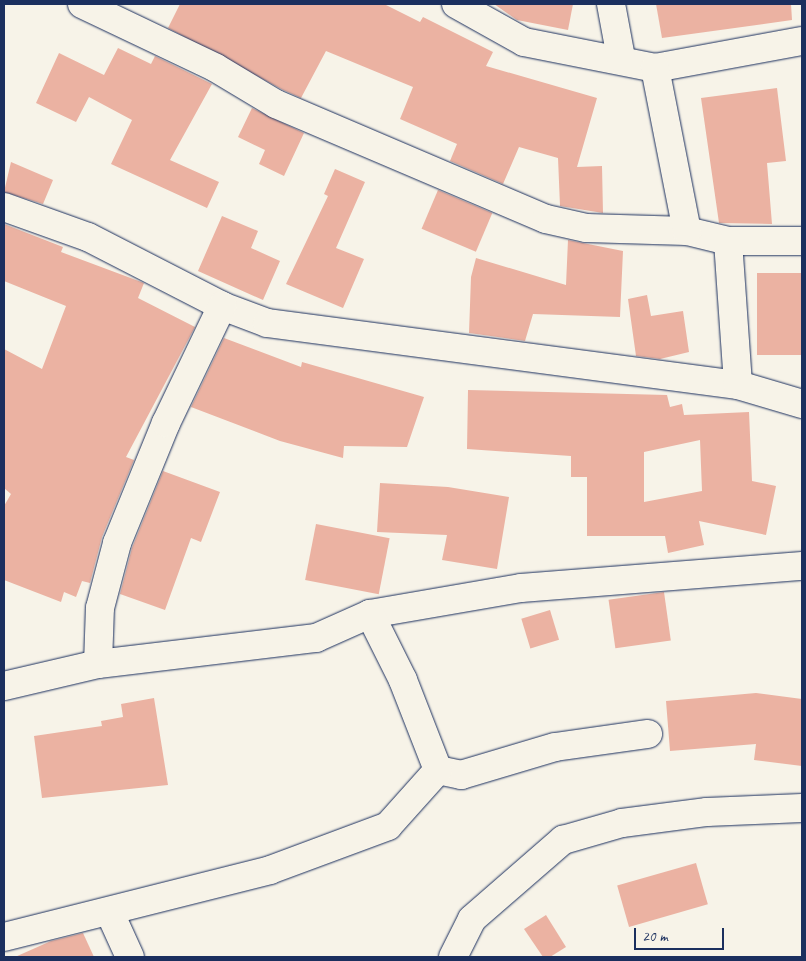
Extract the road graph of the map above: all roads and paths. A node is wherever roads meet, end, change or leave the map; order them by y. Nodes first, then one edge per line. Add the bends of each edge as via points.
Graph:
1 (82, 4) edge
2 (456, 4) edge
3 (611, 4) edge
4 (802, 41) edge
5 (621, 58) junction
6 (655, 68) junction
7 (4, 207) edge
8 (686, 231) junction
9 (728, 241) junction
10 (802, 241) edge
11 (222, 306) junction
12 (738, 385) junction
13 (802, 404) edge
14 (802, 566) edge
15 (370, 614) junction
16 (98, 664) junction
17 (4, 686) edge
18 (648, 734) dead end
19 (438, 770) junction
20 (802, 808) edge
21 (110, 913) junction
22 (4, 937) edge
23 (130, 957) edge
24 (454, 957) edge

1 - 8 street via 216,68 276,104 546,220 586,228
2 - 5 street via 524,42
3 - 5 street
4 - 6 street
5 - 6 street
6 - 8 street
7 - 11 street via 88,237
8 - 9 street
9 - 10 street
9 - 12 street
11 - 12 street via 277,324
11 - 16 street via 166,423 117,544 100,608
12 - 13 street
14 - 15 street via 521,588
15 - 16 street via 316,638
15 - 19 street via 402,680
16 - 17 street
18 - 19 street via 555,747 461,775
19 - 21 street via 388,826 270,870
20 - 24 street via 707,812 622,823 563,840 472,919
21 - 22 street
21 - 23 street

